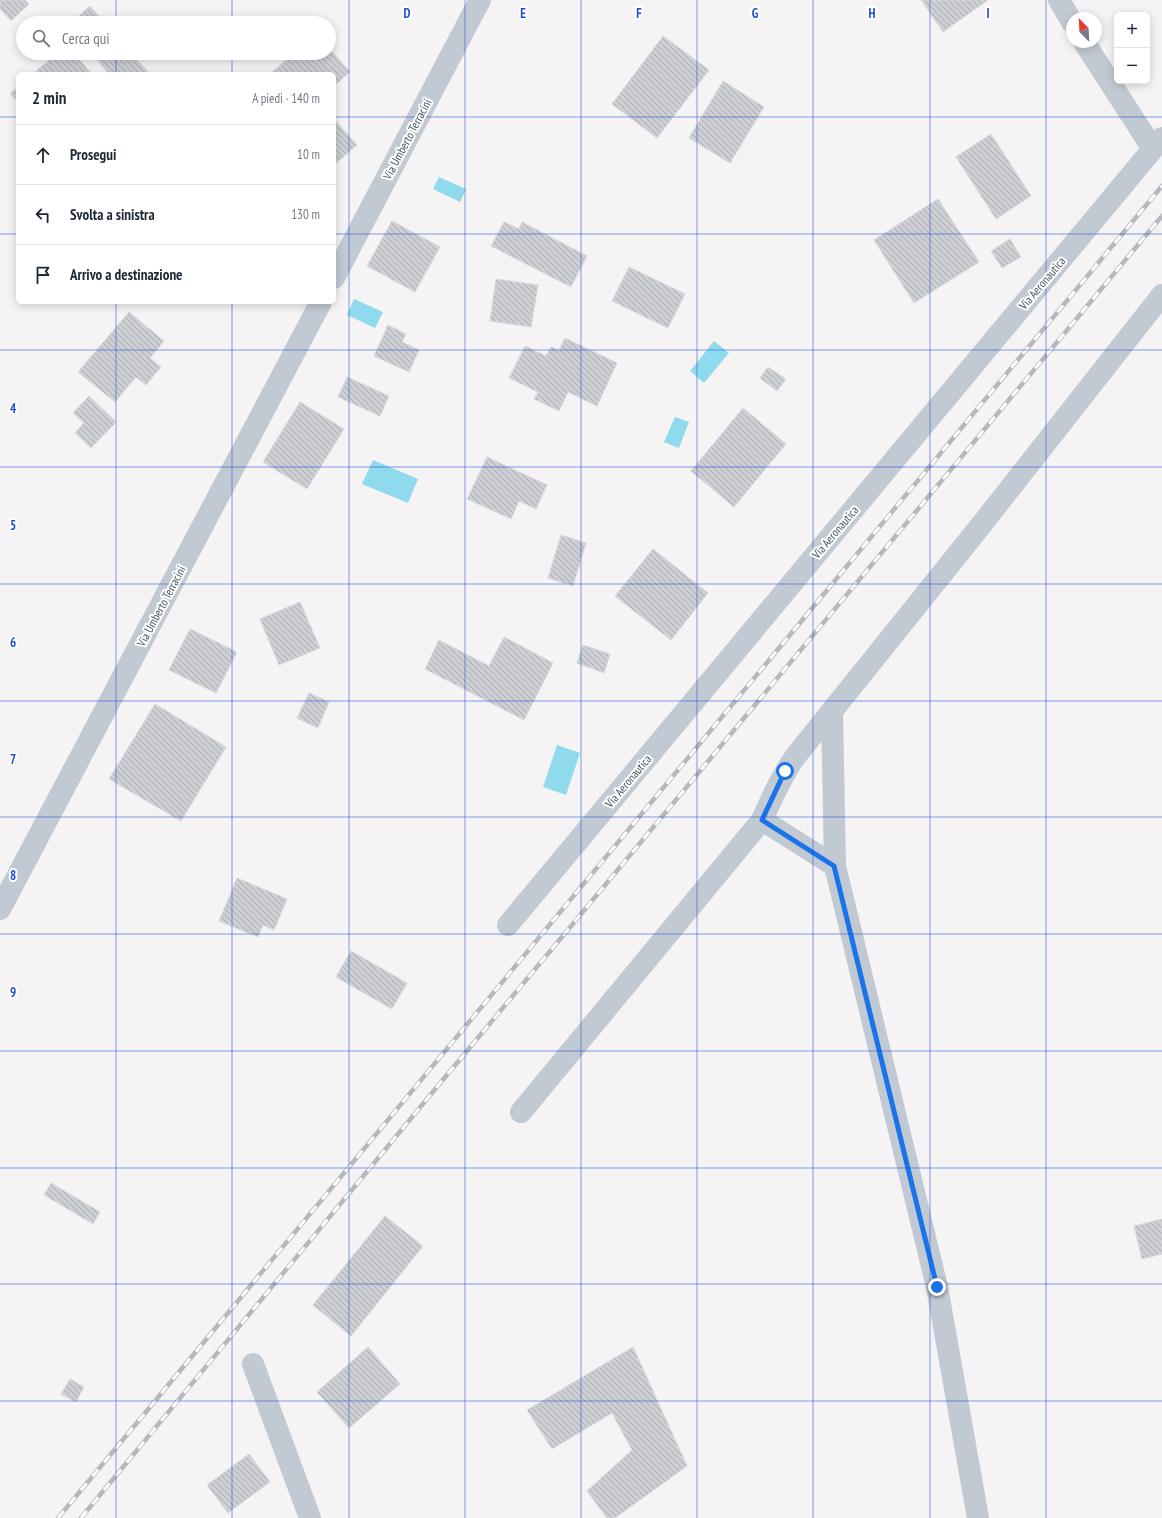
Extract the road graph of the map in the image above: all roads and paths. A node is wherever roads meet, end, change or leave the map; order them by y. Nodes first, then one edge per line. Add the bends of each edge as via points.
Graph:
1 (480, 0) edge
2 (1059, 0) edge
3 (1066, 12) edge
4 (1088, 48) edge
5 (1158, 144) edge
6 (336, 274) edge
7 (1162, 295) edge
8 (320, 304) edge
9 (832, 712) junction
10 (762, 820) junction
11 (834, 866) junction
12 (0, 909) edge
13 (508, 925) dead end
14 (521, 1112) dead end
15 (253, 1364) dead end
16 (310, 1518) edge
17 (978, 1518) edge

1 - 6 street, Via Umberto Terracini
2 - 3 street
4 - 5 street
5 - 13 street, Via Aeronautica
7 - 9 street
8 - 12 street, Via Umberto Terracini
9 - 10 street via 785,771
9 - 11 street
10 - 11 street
10 - 14 street
11 - 17 street via 937,1287
15 - 16 street

